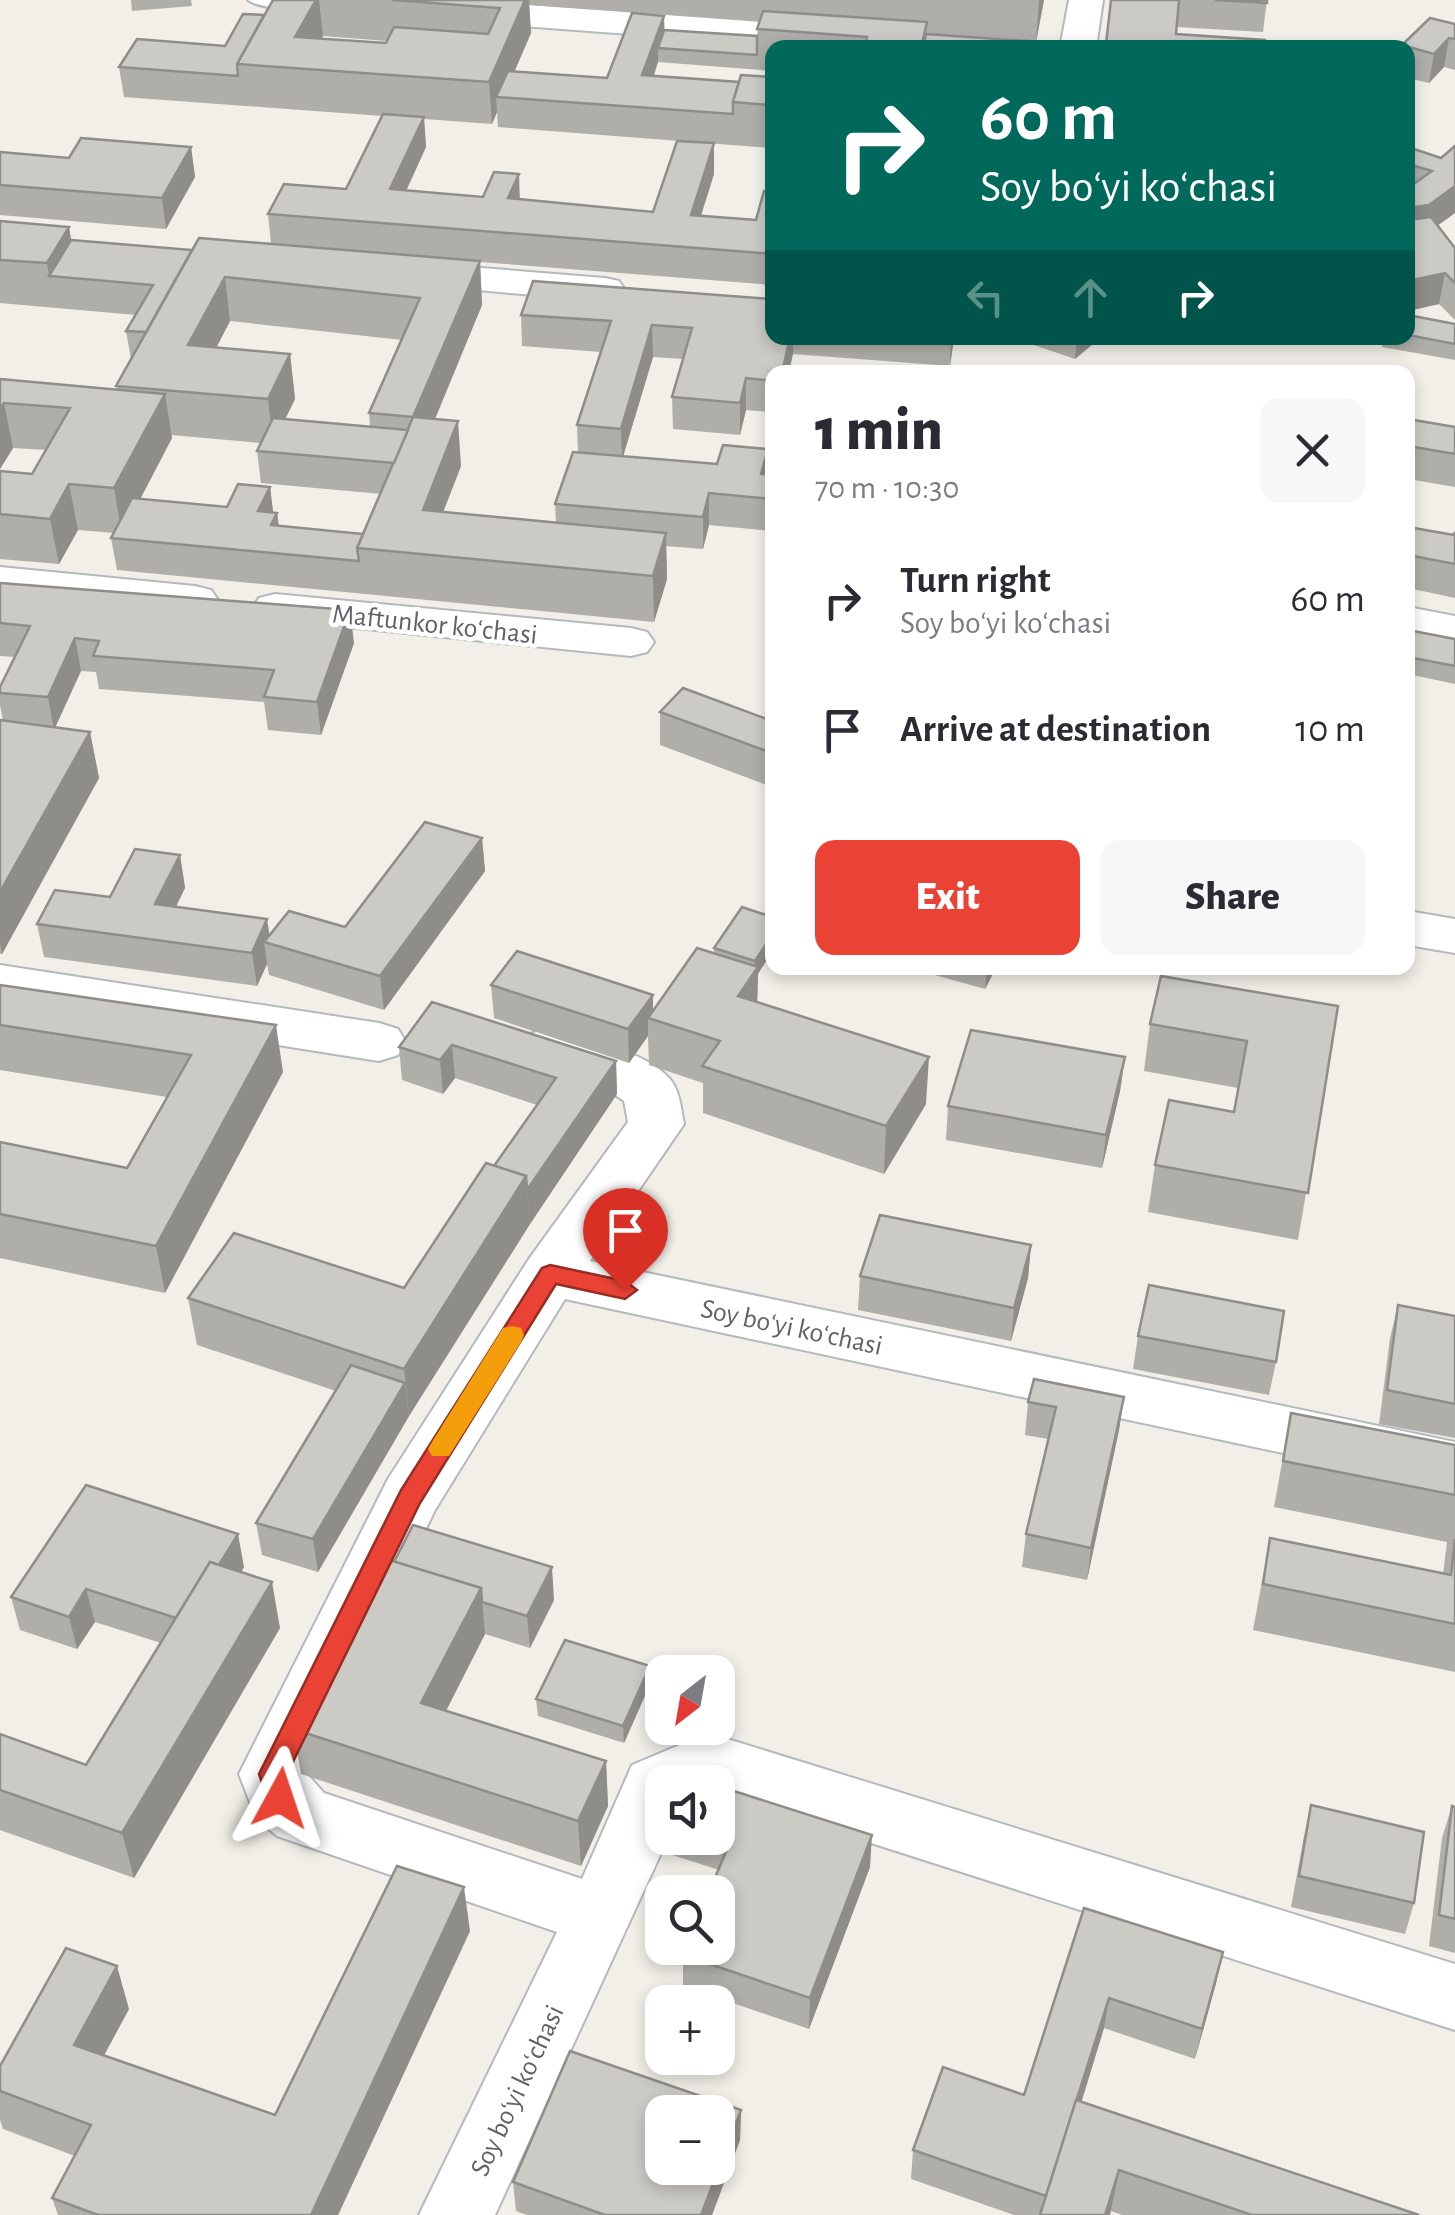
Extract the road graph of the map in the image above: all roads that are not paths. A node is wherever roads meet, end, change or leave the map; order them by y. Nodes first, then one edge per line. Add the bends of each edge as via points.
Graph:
1 (258, 0) edge
2 (1086, 0) edge
3 (330, 3) dead end
4 (395, 4) edge
5 (862, 40) edge
6 (1079, 40) edge
7 (376, 272) edge
8 (634, 293) edge
9 (0, 581) edge
10 (1415, 622) edge
11 (1455, 630) edge
12 (631, 642) dead end
13 (1415, 929) edge
14 (1455, 936) edge
15 (0, 983) edge
16 (495, 1032) edge
17 (378, 1042) dead end
18 (550, 1274) junction
19 (1455, 1466) edge
20 (735, 1771) edge
21 (645, 1812) edge
22 (600, 1916) junction
23 (1455, 1998) edge
24 (457, 2215) edge

1 - 3 lane
2 - 6 street
4 - 5 street
7 - 8 street
9 - 12 street, Maftunkor koʻchasi
10 - 11 street
13 - 14 street
15 - 17 street
16 - 18 street via 620,1072 650,1092 656,1124
18 - 19 street, Soy boʻyi koʻchasi
18 - 22 street via 410,1498 273,1774 280,1798 301,1815
20 - 23 street
21 - 22 street, Soy boʻyi koʻchasi
22 - 24 street, Soy boʻyi koʻchasi

